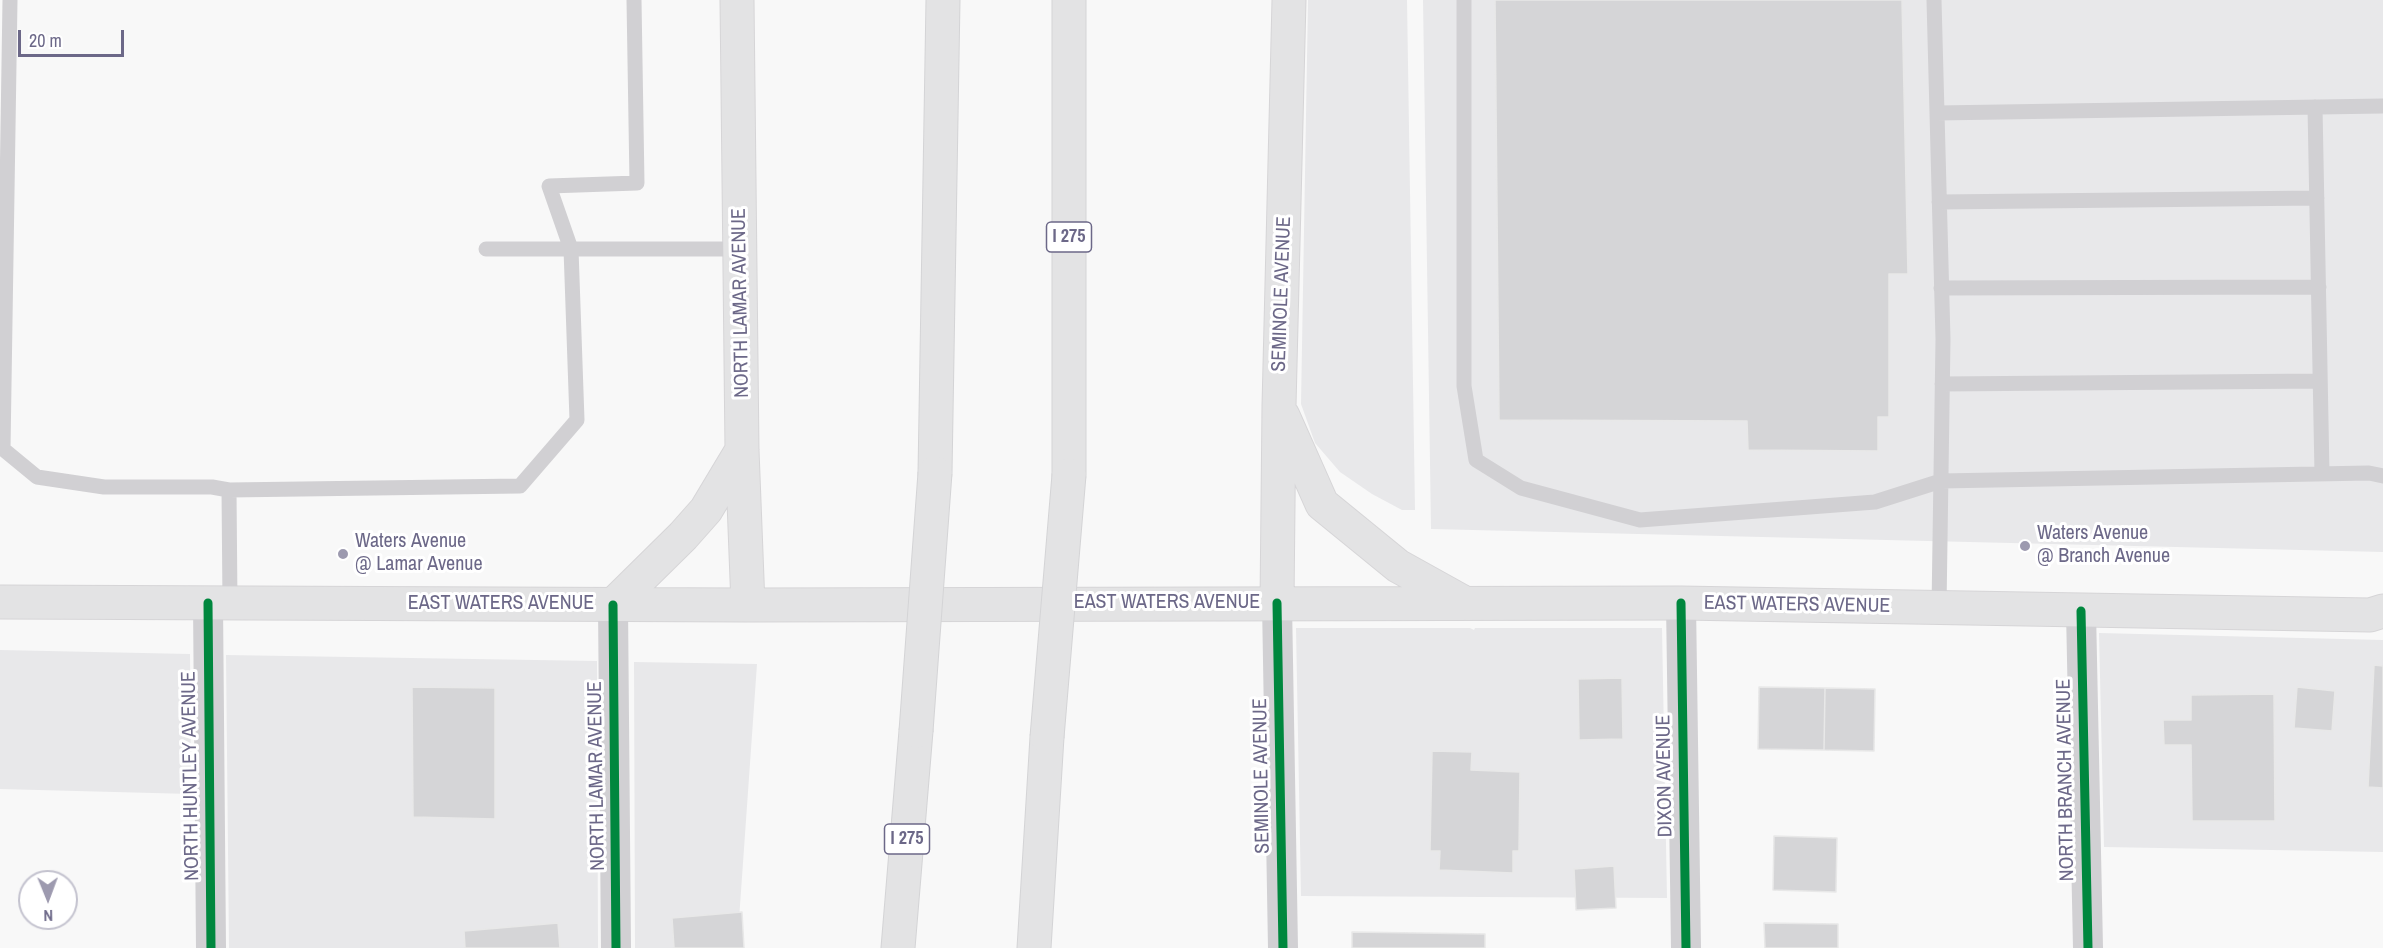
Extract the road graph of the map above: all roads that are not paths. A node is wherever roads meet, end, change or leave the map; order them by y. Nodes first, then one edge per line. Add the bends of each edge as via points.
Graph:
1 (9, 0) edge
2 (634, 0) edge
3 (737, 0) edge
4 (943, 0) edge
5 (1069, 0) edge
6 (1289, 0) edge
7 (1464, 0) edge
8 (1934, 0) edge
9 (2383, 106) edge
10 (2315, 107) junction
11 (1937, 113) junction
12 (2317, 198) junction
13 (1939, 202) junction
14 (486, 249) dead end
15 (571, 249) junction
16 (740, 249) junction
17 (2319, 287) junction
18 (1941, 288) junction
19 (2320, 381) junction
20 (1942, 384) junction
21 (1279, 406) junction
22 (742, 450) junction
23 (2322, 474) junction
24 (2383, 476) edge
25 (1941, 480) junction
26 (229, 490) junction
27 (0, 602) edge
28 (1277, 603) junction
29 (1465, 603) junction
30 (1681, 603) junction
31 (219, 604) junction
32 (614, 604) junction
33 (748, 605) junction
34 (1939, 608) junction
35 (2081, 611) junction
36 (2379, 615) edge
37 (211, 948) edge
38 (616, 948) edge
39 (898, 948) edge
40 (1034, 948) edge
41 (1283, 948) edge
42 (1686, 948) edge
43 (2088, 948) edge

1 - 26 lane via 3,449 37,477 104,487
2 - 15 lane via 637,183 549,186
3 - 16 main road, NORTH LAMAR AVENUE
4 - 39 main road, I 275, bridge via 935,473
5 - 40 main road, I 275, bridge via 1069,475
6 - 21 main road, SEMINOLE AVENUE
7 - 25 lane via 1464,386 1476,460 1521,488 1640,520 1875,502
8 - 11 lane
9 - 10 lane
10 - 11 lane
10 - 12 lane
11 - 13 lane
12 - 13 lane
12 - 17 lane
13 - 18 lane
14 - 15 lane
15 - 16 lane
15 - 26 lane via 577,420 520,486
16 - 22 main road, NORTH LAMAR AVENUE
17 - 18 lane
17 - 19 lane
18 - 20 lane
19 - 20 lane
19 - 23 lane
20 - 25 lane
21 - 28 main road, SEMINOLE AVENUE
21 - 29 main road via 1322,504 1398,566
22 - 32 main road via 705,510 683,537
22 - 33 main road, NORTH LAMAR AVENUE
23 - 24 lane
23 - 25 lane
25 - 34 lane
26 - 31 lane
27 - 31 main road, EAST WATERS AVENUE
28 - 29 main road, EAST WATERS AVENUE
28 - 33 main road, EAST WATERS AVENUE
28 - 41 street, SEMINOLE AVENUE
29 - 30 main road, EAST WATERS AVENUE
30 - 34 main road, EAST WATERS AVENUE
30 - 42 street, DIXON AVENUE
31 - 32 main road, EAST WATERS AVENUE
31 - 37 street, NORTH HUNTLEY AVENUE
32 - 33 main road, EAST WATERS AVENUE
32 - 38 street, NORTH LAMAR AVENUE
34 - 35 main road, EAST WATERS AVENUE
35 - 36 main road, EAST WATERS AVENUE
35 - 43 street, NORTH BRANCH AVENUE

